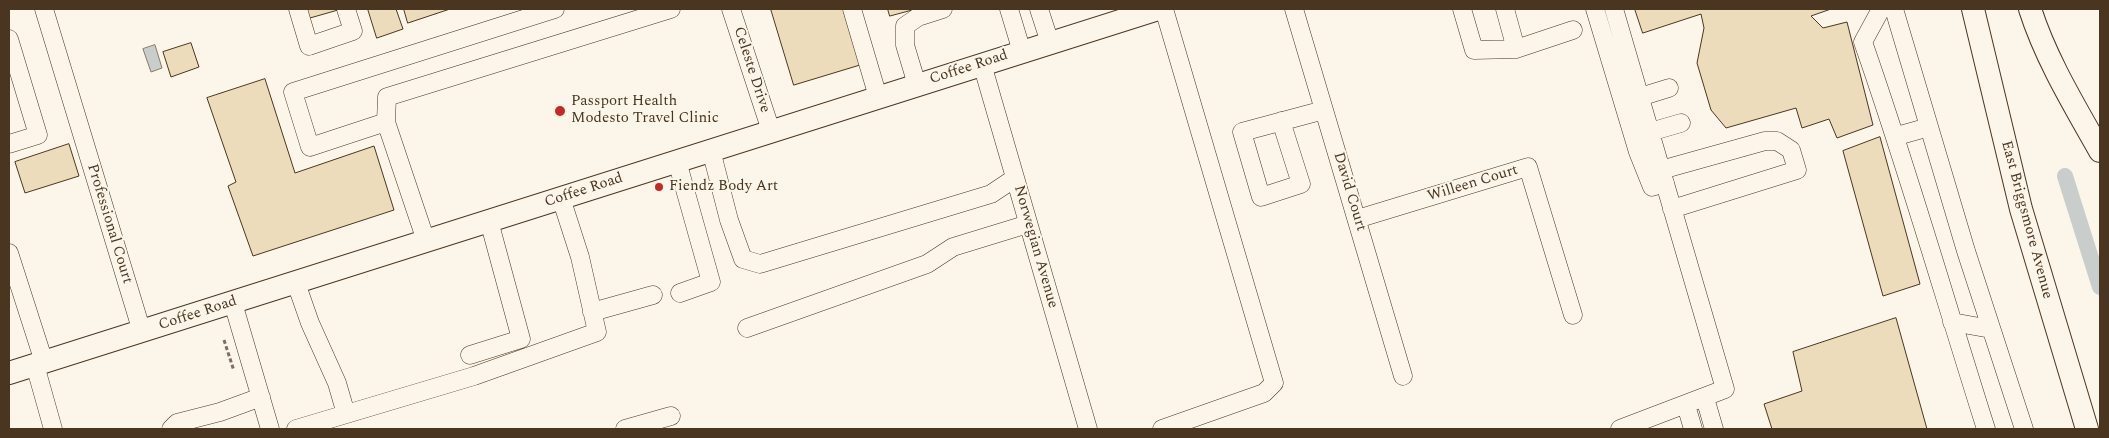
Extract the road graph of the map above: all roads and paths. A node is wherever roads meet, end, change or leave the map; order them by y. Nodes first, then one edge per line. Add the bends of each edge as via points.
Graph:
1 (44, 9) edge
2 (298, 9) edge
3 (346, 9) edge
4 (555, 9) edge
5 (671, 9) edge
6 (731, 9) edge
7 (852, 9) edge
8 (943, 9) edge
9 (1009, 9) edge
10 (1039, 9) edge
11 (1158, 9) edge
12 (1164, 9) edge
13 (1294, 9) edge
14 (1462, 9) edge
15 (1505, 9) edge
16 (1595, 9) edge
17 (1614, 9) edge
18 (1881, 9) edge
19 (1894, 9) edge
20 (1973, 9) edge
21 (2030, 9) edge
22 (1573, 30) dead end
23 (9, 39) edge
24 (1050, 43) junction
25 (1516, 49) junction
26 (1022, 52) junction
27 (982, 64) junction
28 (917, 85) junction
29 (1669, 88) dead end
30 (878, 97) junction
31 (1640, 97) junction
32 (1324, 110) junction
33 (1281, 121) dead end
34 (386, 122) junction
35 (1681, 123) dead end
36 (1929, 127) junction
37 (771, 131) junction
38 (1650, 132) junction
39 (1897, 136) junction
40 (9, 144) edge
41 (711, 150) junction
42 (2100, 151) edge
43 (677, 161) junction
44 (1663, 177) junction
45 (1015, 178) junction
46 (561, 198) junction
47 (1672, 209) junction
48 (1357, 219) junction
49 (489, 221) junction
50 (1028, 224) junction
51 (426, 241) junction
52 (9, 253) edge
53 (296, 283) junction
54 (680, 293) dead end
55 (653, 295) dead end
56 (232, 303) junction
57 (592, 312) junction
58 (1572, 315) dead end
59 (1952, 322) junction
60 (747, 328) dead end
61 (1991, 329) junction
62 (142, 332) junction
63 (470, 355) dead end
64 (39, 363) junction
65 (9, 373) edge
66 (1403, 376) dead end
67 (261, 397) junction
68 (1705, 398) junction
69 (1686, 405) junction
70 (346, 414) junction
71 (671, 416) dead end
72 (1645, 425) edge
73 (53, 429) edge
74 (171, 429) edge
75 (270, 429) edge
76 (296, 429) edge
77 (625, 429) edge
78 (1088, 429) edge
79 (1162, 429) edge
80 (1620, 429) edge
81 (1693, 429) edge
82 (1714, 429) edge
83 (1986, 429) edge
84 (2024, 429) edge
85 (2086, 429) edge

1 - 62 street, Professional Court
2 - 3 street via 309,46 353,31
4 - 34 street via 293,92 310,146
5 - 34 street via 386,97
6 - 37 street, Celeste Drive
7 - 30 street
8 - 28 street via 918,17 905,26 905,45
9 - 26 street
10 - 24 street
11 - 24 main road, Coffee Road
12 - 79 street via 1274,383 1264,393
13 - 32 street, David Court
14 - 25 street via 1474,50
15 - 25 street
16 - 44 street via 1638,152 1652,187
17 - 31 street
18 - 39 street via 1863,42
19 - 36 street
20 - 85 main road, East Briggsmore Avenue via 2021,209
21 - 42 main road via 2065,90
22 - 25 street
23 - 40 street via 38,135
24 - 26 main road, Coffee Road
26 - 27 main road, Coffee Road
27 - 28 main road, Coffee Road
27 - 45 street, Norwegian Avenue
28 - 30 main road, Coffee Road
29 - 31 street
30 - 37 main road, Coffee Road
31 - 38 street
32 - 33 street
32 - 48 street, David Court
34 - 51 street
35 - 38 street
36 - 39 street
36 - 61 street
37 - 41 main road, Coffee Road
38 - 44 street
39 - 59 street
41 - 43 main road, Coffee Road
41 - 45 street via 743,259 760,264 991,194
43 - 46 main road, Coffee Road
43 - 54 street via 710,282
44 - 47 street
44 - 47 street via 1766,141 1777,141 1791,150 1798,170
45 - 50 street, Norwegian Avenue
46 - 49 main road, Coffee Road
46 - 57 street via 580,257
47 - 68 street via 1725,389
48 - 58 street, Willeen Court via 1528,167
48 - 66 street, David Court
49 - 51 main road, Coffee Road
49 - 63 street via 522,338
50 - 60 street via 952,247 927,264
50 - 78 street, Norwegian Avenue
51 - 53 main road, Coffee Road
52 - 64 street
53 - 56 main road, Coffee Road
53 - 70 street via 337,383
55 - 57 street
56 - 62 main road, Coffee Road
56 - 67 street
57 - 70 street via 596,332 474,376
59 - 61 street
59 - 83 street
61 - 84 street
62 - 64 main road, Coffee Road
64 - 65 main road, Coffee Road
64 - 73 street
67 - 74 street via 176,423
67 - 75 street
68 - 69 street
68 - 82 street
69 - 72 street
69 - 81 street
70 - 76 street
71 - 77 street
72 - 80 street

